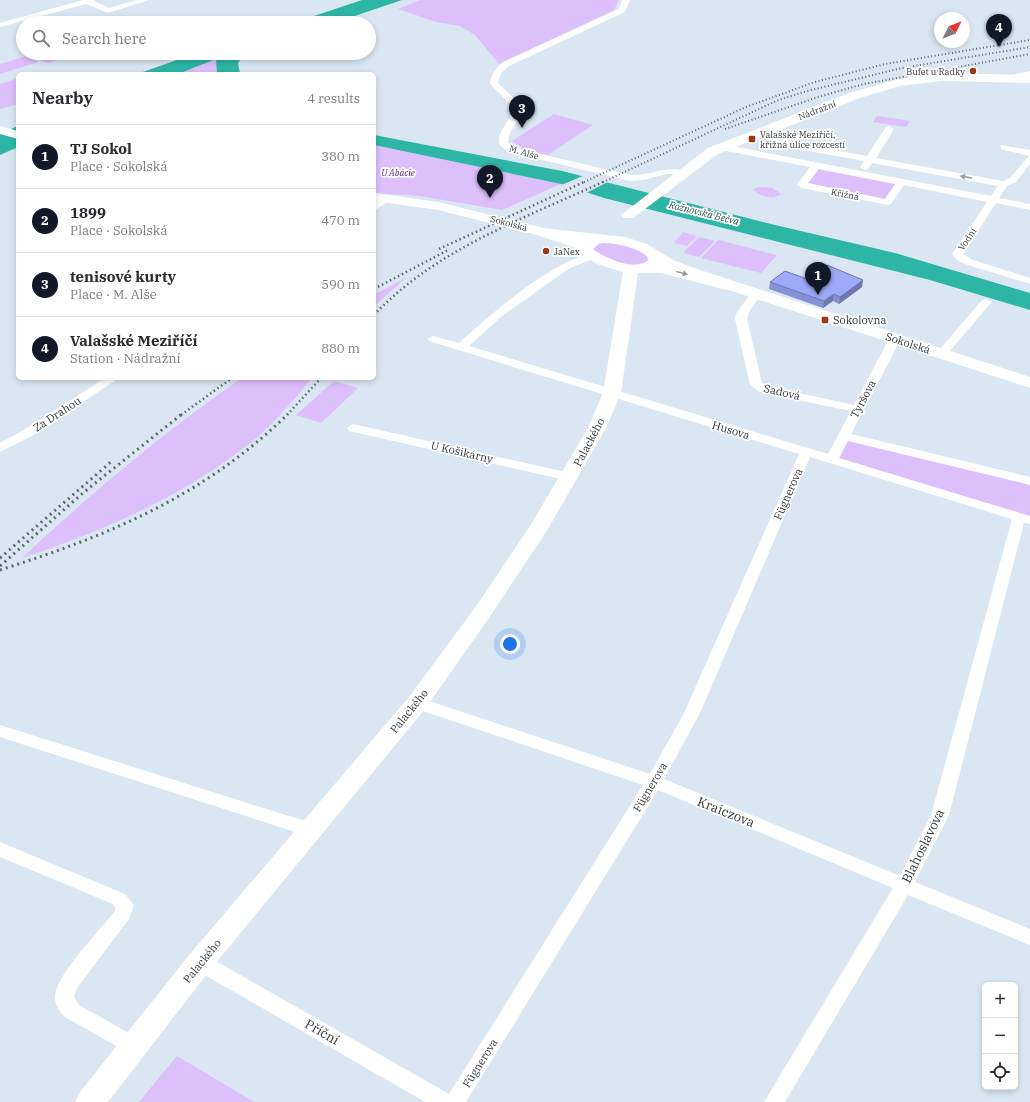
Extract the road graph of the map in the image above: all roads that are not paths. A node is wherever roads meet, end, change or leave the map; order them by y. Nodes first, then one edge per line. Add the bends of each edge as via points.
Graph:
1 (89, 0) edge
2 (145, 0) edge
3 (626, 0) edge
4 (5, 16) dead end
5 (31, 16) edge
6 (16, 20) joint
7 (0, 25) edge
8 (1030, 74) edge
9 (1009, 78) junction
10 (1030, 79) edge
11 (889, 129) dead end
12 (0, 130) edge
13 (16, 134) edge
14 (775, 142) dead end
15 (721, 147) junction
16 (1004, 147) dead end
17 (1030, 153) edge
18 (1030, 158) edge
19 (870, 160) junction
20 (816, 165) junction
21 (683, 173) junction
22 (861, 174) junction
23 (901, 182) junction
24 (1004, 184) junction
25 (380, 198) edge
26 (995, 200) junction
27 (1030, 206) edge
28 (623, 219) junction
29 (542, 232) junction
30 (600, 239) junction
31 (636, 244) junction
32 (589, 253) junction
33 (656, 256) junction
34 (638, 268) junction
35 (1030, 281) edge
36 (741, 289) junction
37 (756, 294) junction
38 (986, 302) dead end
39 (433, 339) dead end
40 (895, 339) junction
41 (461, 347) junction
42 (945, 350) dead end
43 (110, 380) edge
44 (1030, 383) edge
45 (612, 393) junction
46 (858, 409) junction
47 (353, 428) dead end
48 (844, 436) junction
49 (0, 448) edge
50 (806, 452) junction
51 (831, 460) junction
52 (570, 477) junction
53 (1030, 481) edge
54 (1025, 519) edge
55 (417, 703) junction
56 (0, 731) edge
57 (654, 782) junction
58 (311, 830) junction
59 (0, 849) edge
60 (905, 885) junction
61 (1030, 937) edge
62 (200, 962) junction
63 (134, 1046) junction
64 (90, 1102) edge
65 (444, 1102) edge
66 (456, 1102) edge
67 (774, 1102) edge

1 - 2 street via 108,11
1 - 5 street
3 - 21 street, M. Alše via 622,10 498,70 494,84 517,109 514,121 503,138 503,144 516,151 630,178 666,170
4 - 6 street
6 - 7 street
8 - 9 street
9 - 10 street, Nádražní
9 - 15 street, Nádražní via 942,77 879,88
11 - 19 street
12 - 13 street
14 - 19 street
15 - 20 street
15 - 21 street, Nádražní
16 - 17 street
18 - 24 street via 1013,180
19 - 22 street
24 -> 19 street
20 - 22 street
20 - 23 street, Křižná via 802,186 888,202
21 - 28 street, Nádražní
22 - 23 street
23 - 26 street
24 - 26 street
25 - 29 street, Sokolská via 476,214
26 - 27 street
26 - 35 street, Vodní via 957,254 969,262
28 - 30 street, Nádražní via 612,232
28 - 31 street via 624,233
29 - 30 street, Sokolská
29 - 32 street, Sokolská via 578,244
30 - 31 street, Sokolská via 615,239
30 - 32 street via 589,242
31 - 33 street, Sokolská
32 - 34 street, Sokolská via 608,263
32 - 41 street via 566,266 498,314
33 - 34 street via 656,263
33 - 36 street, Sokolská via 676,266
34 -> 36 street, Sokolská via 661,268
34 - 45 street, Palackého
36 - 37 street, Sokolská
37 - 40 street, Sokolská
37 - 46 street, Sadová via 741,319 756,385 763,389
38 - 42 street
39 - 41 street, Husova
40 - 44 street, Sokolská
40 - 46 street, Tyršova
41 - 45 street, Husova
43 - 49 street, Za Drahou
45 - 50 street, Husova
45 - 52 street, Palackého via 597,428
46 - 48 street, Tyršova
47 - 52 street, U Košikárny
48 - 51 street, Tyršova
48 - 53 street
50 - 51 street, Husova
50 - 57 street, Fügnerova via 692,713
51 - 54 street, Husova
52 - 55 street, Palackého via 484,610
54 - 60 street, Blahoslavova via 940,815
55 - 57 street, Kraiczova
55 - 58 street, Palackého via 336,790
56 - 58 street
57 - 60 street, Kraiczova
57 - 66 street, Fügnerova
58 - 62 street, Palackého
59 - 63 street via 119,899 125,905 123,914 70,982 64,999 72,1011
60 - 61 street, Kraiczova
60 - 67 street, Blahoslavova
62 - 63 street, Palackého
62 - 65 street, Příční
63 - 64 street, Palackého

